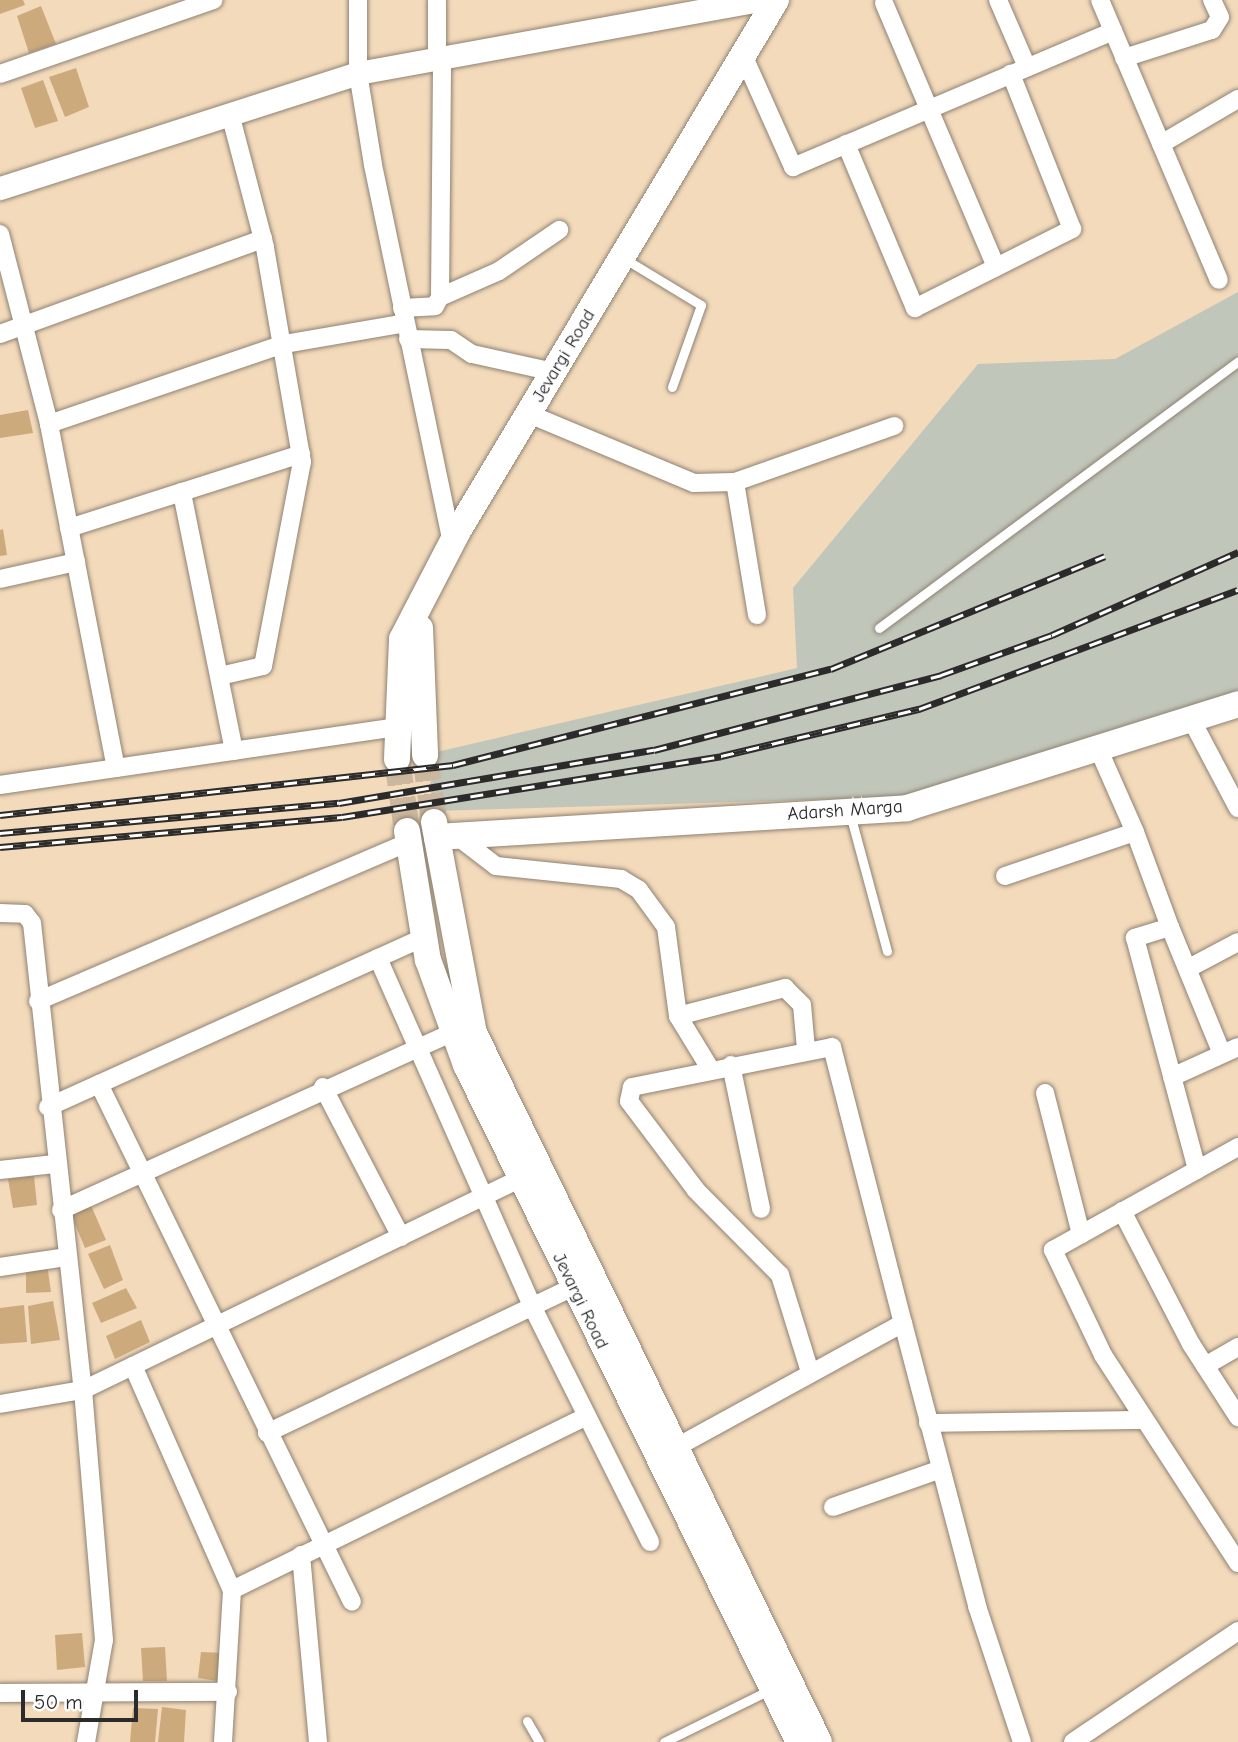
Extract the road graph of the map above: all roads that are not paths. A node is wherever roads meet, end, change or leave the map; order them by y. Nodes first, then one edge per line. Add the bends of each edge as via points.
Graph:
1 (214, 0) edge
2 (358, 0) edge
3 (437, 0) edge
4 (759, 0) edge
5 (776, 0) edge
6 (999, 0) edge
7 (1100, 0) edge
8 (1212, 0) edge
9 (884, 3) dead end
10 (1113, 31) junction
11 (743, 55) junction
12 (1125, 58) junction
13 (440, 60) junction
14 (1019, 71) junction
15 (358, 73) junction
16 (0, 74) edge
17 (1238, 99) edge
18 (932, 108) junction
19 (230, 114) junction
20 (846, 144) junction
21 (1161, 144) junction
22 (0, 188) edge
23 (559, 230) dead end
24 (0, 234) edge
25 (263, 239) junction
26 (622, 257) junction
27 (996, 267) junction
28 (1219, 280) dead end
29 (440, 297) junction
30 (405, 323) junction
31 (23, 325) junction
32 (0, 334) edge
33 (284, 344) junction
34 (1238, 361) edge
35 (554, 372) junction
36 (672, 387) dead end
37 (529, 414) junction
38 (49, 424) junction
39 (894, 425) dead end
40 (301, 454) junction
41 (735, 482) junction
42 (181, 492) junction
43 (69, 528) junction
44 (452, 542) junction
45 (76, 562) junction
46 (0, 579) edge
47 (421, 605) junction
48 (757, 615) dead end
49 (879, 628) dead end
50 (220, 676) junction
51 (1238, 704) edge
52 (1191, 719) junction
53 (398, 727) junction
54 (1098, 748) junction
55 (234, 751) junction
56 (425, 755) tunnel mouth
57 (397, 758) tunnel mouth
58 (116, 768) junction
59 (0, 785) edge
60 (1238, 808) edge
61 (850, 811) junction
62 (443, 832) junction
63 (1135, 832) junction
64 (407, 837) joint
65 (1005, 876) dead end
66 (0, 913) edge
67 (1170, 927) junction
68 (424, 937) junction
69 (1238, 942) edge
70 (887, 951) dead end
71 (378, 958) junction
72 (1189, 968) junction
73 (38, 1001) junction
74 (678, 1016) junction
75 (462, 1029) junction
76 (414, 1049) junction
77 (806, 1049) junction
78 (1230, 1051) edge
79 (731, 1065) junction
80 (711, 1070) junction
81 (1172, 1077) junction
82 (99, 1084) junction
83 (323, 1087) junction
84 (1045, 1093) dead end
85 (48, 1107) junction
86 (1238, 1147) edge
87 (55, 1164) junction
88 (0, 1170) edge
89 (1197, 1170) junction
90 (141, 1172) junction
91 (520, 1179) junction
92 (481, 1197) junction
93 (761, 1209) dead end
94 (61, 1210) junction
95 (1122, 1211) junction
96 (1081, 1234) junction
97 (401, 1237) junction
98 (67, 1257) junction
99 (0, 1266) edge
100 (573, 1287) junction
101 (532, 1306) junction
102 (903, 1323) junction
103 (214, 1328) junction
104 (1238, 1347) edge
105 (133, 1366) junction
106 (1205, 1366) junction
107 (810, 1372) junction
108 (83, 1390) junction
109 (0, 1404) edge
110 (587, 1416) junction
111 (1238, 1417) edge
112 (1144, 1420) junction
113 (929, 1423) junction
114 (267, 1433) junction
115 (673, 1449) junction
116 (941, 1469) junction
117 (833, 1507) dead end
118 (650, 1542) dead end
119 (323, 1544) junction
120 (301, 1555) junction
121 (1238, 1563) edge
122 (232, 1590) junction
123 (352, 1602) dead end
124 (1238, 1631) edge
125 (771, 1689) junction
126 (228, 1692) junction
127 (0, 1693) edge
128 (98, 1693) junction
129 (527, 1721) dead end
130 (86, 1742) edge
131 (223, 1742) edge
132 (318, 1742) edge
133 (539, 1742) edge
134 (664, 1742) edge
135 (799, 1742) edge
136 (819, 1742) edge
137 (1023, 1742) edge
138 (1073, 1742) edge

1 - 16 street
2 - 15 street
3 - 13 street
4 - 13 street
5 - 11 main road, Jevargi Road
6 - 14 street
7 - 10 street
8 - 12 street via 1220,17 1212,30
9 - 18 street
10 - 12 street
10 - 14 street
11 - 20 street via 793,167
11 - 26 main road, Jevargi Road
12 - 21 street
13 - 15 street
13 - 29 street
14 - 18 street
14 - 27 street via 1072,229
15 - 19 street
15 - 30 street
17 - 21 street
18 - 20 street
18 - 27 street
19 - 22 street
19 - 25 street
20 - 27 street via 915,308
21 - 28 street
23 - 29 street via 499,271
24 - 31 street
25 - 31 street
25 - 33 street
26 - 35 main road, Jevargi Road
26 - 36 lane via 701,305
29 - 30 street via 435,306
30 - 33 street
30 - 35 street via 451,340 472,354
30 - 44 street
31 - 32 street
31 - 38 street
33 - 38 street
33 - 40 street
34 - 49 lane
35 - 37 main road, Jevargi Road
37 - 41 street via 694,483
37 - 44 main road, Jevargi Road
38 - 43 street
39 - 41 street
40 - 42 street
40 - 50 street via 263,666
41 - 48 street
42 - 43 street
42 - 50 street
43 - 45 street
44 - 47 main road, Jevargi Road
45 - 46 street
45 - 58 street
47 - 53 main road, Jevargi Road via 402,639
47 - 56 main road
50 - 55 street
51 - 52 main road, Adarsh Marga
52 - 54 main road, Adarsh Marga
52 - 60 street
53 - 55 street
53 - 57 main road, Jevargi Road
54 - 61 main road, Adarsh Marga via 907,808
54 - 63 street
55 - 58 street
58 - 59 street
61 - 62 main road, Adarsh Marga
61 - 70 lane
62 - 74 street via 496,866 630,882 666,927
62 - 75 main road
63 - 65 street
63 - 67 street
64 - 68 main road, Jevargi Road
64 - 73 street
66 - 73 street via 25,914 32,923
67 - 72 street
67 - 81 street via 1135,938
68 - 71 street
68 - 75 main road, Jevargi Road
69 - 72 street
71 - 76 street
71 - 82 street
72 - 78 street
73 - 85 street
74 - 77 street via 785,988 802,1005
74 - 80 street
75 - 76 street
75 - 91 main road, Jevargi Road
75 - 115 main road
76 - 83 street
76 - 92 street
77 - 79 street
77 - 102 street via 832,1047 840,1060
78 - 81 street
79 - 80 street
79 - 93 street
80 - 107 street via 638,1085 626,1094 696,1190 780,1275
81 - 89 street
82 - 85 street
82 - 90 street
83 - 90 street
83 - 97 street
84 - 96 street
85 - 87 street
86 - 89 street
87 - 88 street
87 - 94 street
89 - 95 street
90 - 94 street
90 - 103 street
91 - 92 street
91 - 100 main road, Jevargi Road
92 - 97 street
92 - 101 street
94 - 98 street
95 - 96 street
95 - 106 street
96 - 112 street via 1053,1250 1102,1355
97 - 103 street
98 - 99 street
98 - 108 street
100 - 101 street
100 - 125 main road, Jevargi Road
101 - 110 street
101 - 114 street
102 - 107 street
102 - 113 street
103 - 105 street
103 - 114 street
104 - 106 street
105 - 108 street
105 - 122 street
106 - 111 street
107 - 115 street
108 - 109 street
108 - 128 street via 104,1640
110 - 118 street
110 - 119 street
112 - 113 street
112 - 121 street
113 - 116 street
114 - 119 street
115 - 136 main road
116 - 117 street
116 - 137 street
119 - 120 street
119 - 123 street
120 - 122 street
120 - 132 street
122 - 126 street
124 - 138 street
125 - 134 lane
125 - 135 main road, Jevargi Road
126 - 128 street
126 - 131 street
127 - 128 street
128 - 130 street
129 - 133 lane

